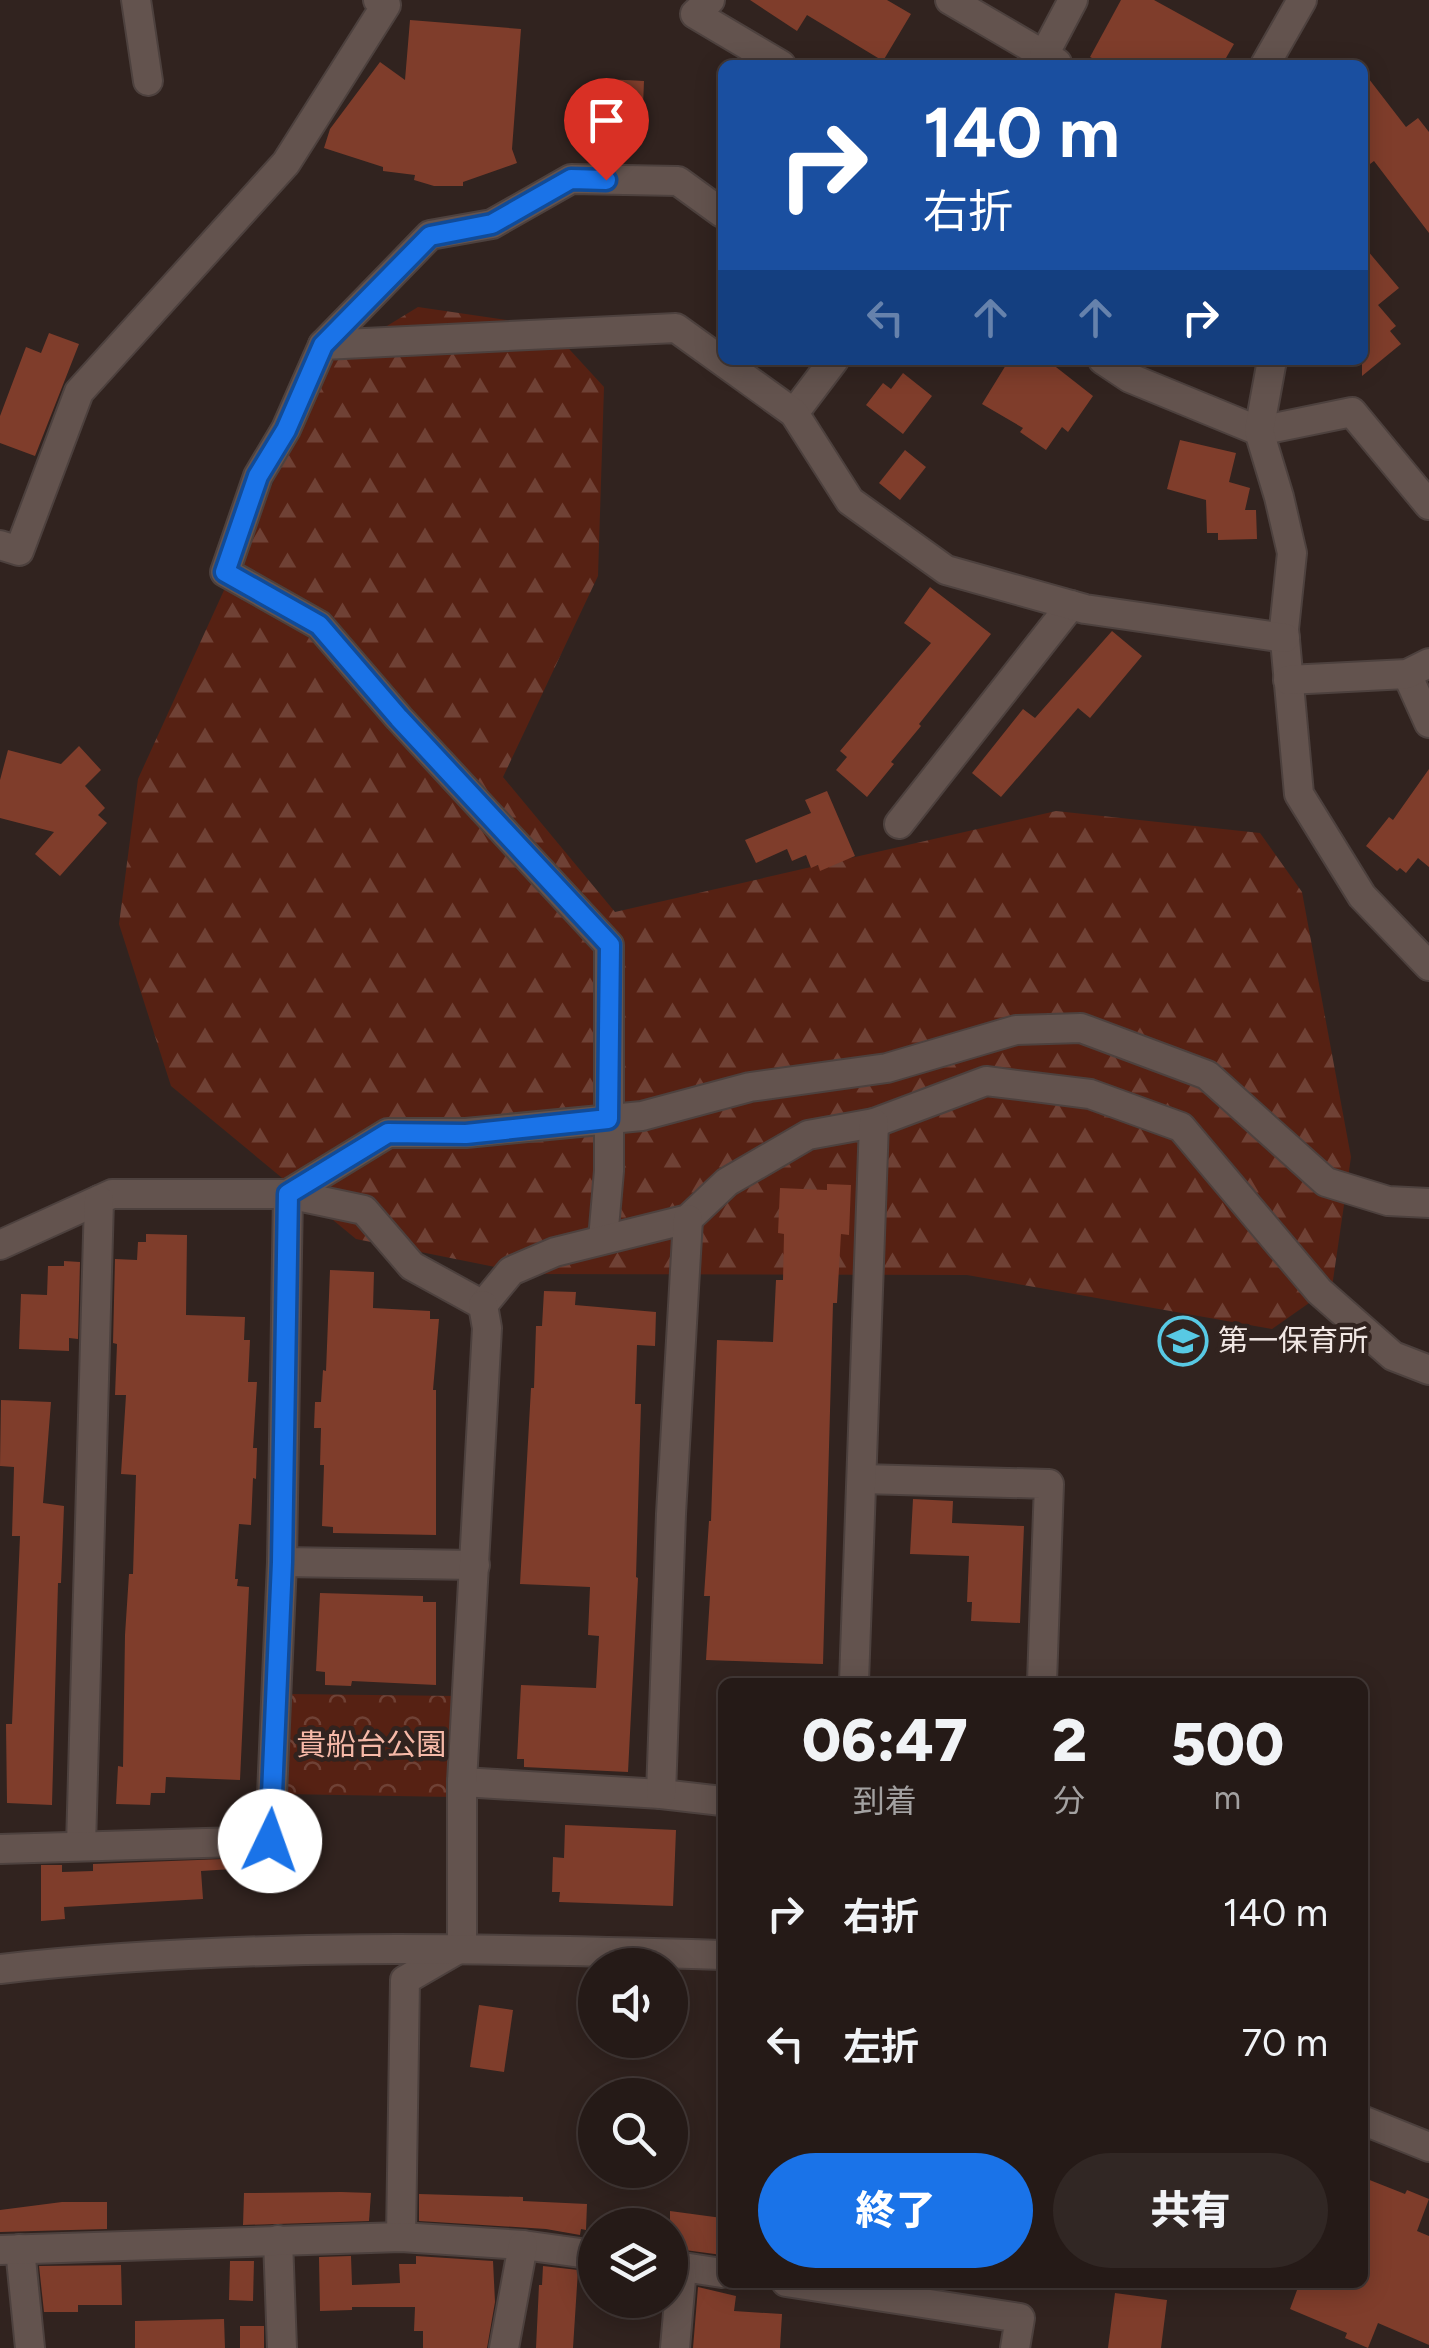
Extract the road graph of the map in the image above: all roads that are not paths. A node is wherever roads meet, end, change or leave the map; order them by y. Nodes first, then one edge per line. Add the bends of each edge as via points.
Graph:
1 (136, 0) edge
2 (378, 0) edge
3 (710, 0) edge
4 (950, 0) edge
5 (1073, 0) edge
6 (1302, 0) edge
7 (773, 60) edge
8 (1052, 60) edge
9 (1267, 60) edge
10 (148, 81) dead end
11 (718, 210) edge
12 (323, 345) junction
13 (718, 359) edge
14 (727, 365) edge
15 (830, 365) edge
16 (1110, 365) edge
17 (1271, 365) edge
18 (794, 414) junction
19 (1259, 431) junction
20 (1429, 504) edge
21 (0, 545) edge
22 (1071, 605) junction
23 (1285, 638) junction
24 (1418, 668) edge
25 (1288, 680) junction
26 (1429, 723) edge
27 (898, 824) dead end
28 (1429, 966) edge
29 (1016, 1030) junction
30 (986, 1081) junction
31 (608, 1119) junction
32 (874, 1123) junction
33 (288, 1194) junction
34 (99, 1200) junction
35 (1429, 1203) edge
36 (688, 1219) junction
37 (603, 1238) junction
38 (0, 1244) edge
39 (483, 1305) junction
40 (1429, 1370) edge
41 (862, 1479) junction
42 (282, 1562) junction
43 (475, 1565) junction
44 (854, 1678) edge
45 (1042, 1678) edge
46 (462, 1782) junction
47 (661, 1794) junction
48 (718, 1801) edge
49 (80, 1846) junction
50 (0, 1849) edge
51 (462, 1947) junction
52 (718, 1955) edge
53 (0, 1969) edge
54 (1368, 2123) edge
55 (1429, 2148) edge
56 (401, 2237) junction
57 (278, 2240) junction
58 (523, 2245) junction
59 (10, 2249) edge
60 (578, 2253) edge
61 (688, 2268) edge
62 (718, 2272) edge
63 (864, 2288) edge
64 (943, 2294) edge
65 (675, 2318) edge
66 (30, 2348) edge
67 (282, 2348) edge
68 (504, 2348) edge
69 (675, 2348) edge
70 (1014, 2348) edge

1 - 10 street
2 - 21 street via 386,5 286,164 79,392 19,551
3 - 7 street via 695,14
4 - 8 street
5 - 8 street
6 - 9 street
11 - 12 street via 678,181 571,179 492,224 430,236
12 - 13 street via 676,328
12 - 31 street via 258,476 225,572 319,625 610,945
14 - 18 street
15 - 18 street
16 - 19 street
17 - 19 street
18 - 22 street via 850,502 946,570
19 - 20 street via 1352,412
19 - 23 street via 1292,553
22 - 23 street
22 - 27 street
23 - 25 street
24 - 25 street
24 - 26 street
25 - 28 street via 1299,794 1362,896
29 - 30 street
29 - 31 street via 887,1068 750,1087
29 - 35 street via 1082,1028 1207,1074 1326,1182 1388,1201
30 - 32 street
30 - 40 street via 1090,1094 1181,1127 1319,1291 1393,1356
31 - 33 street via 466,1134 388,1133
31 - 37 street
32 - 36 street via 808,1135 726,1182
32 - 41 street
33 - 34 street via 112,1194
33 - 39 street via 364,1210 412,1266
33 - 42 street
34 - 38 street
34 - 49 street
36 - 37 street
36 - 47 street
37 - 39 street via 512,1271
39 - 43 street
41 - 44 street
41 - 45 street via 1049,1484
42 - 43 street
42 - 49 street via 270,1841
43 - 46 street
46 - 47 street
46 - 51 street
47 - 48 street
49 - 50 street
51 - 52 street
51 - 53 street via 96,1958
51 - 56 street via 405,1980
54 - 55 street
56 - 57 street
56 - 58 street
57 - 59 street
57 - 67 street
58 - 60 street
58 - 68 street
59 - 66 street
61 - 62 street
63 - 64 street
64 - 70 street via 1020,2318
65 - 69 street

